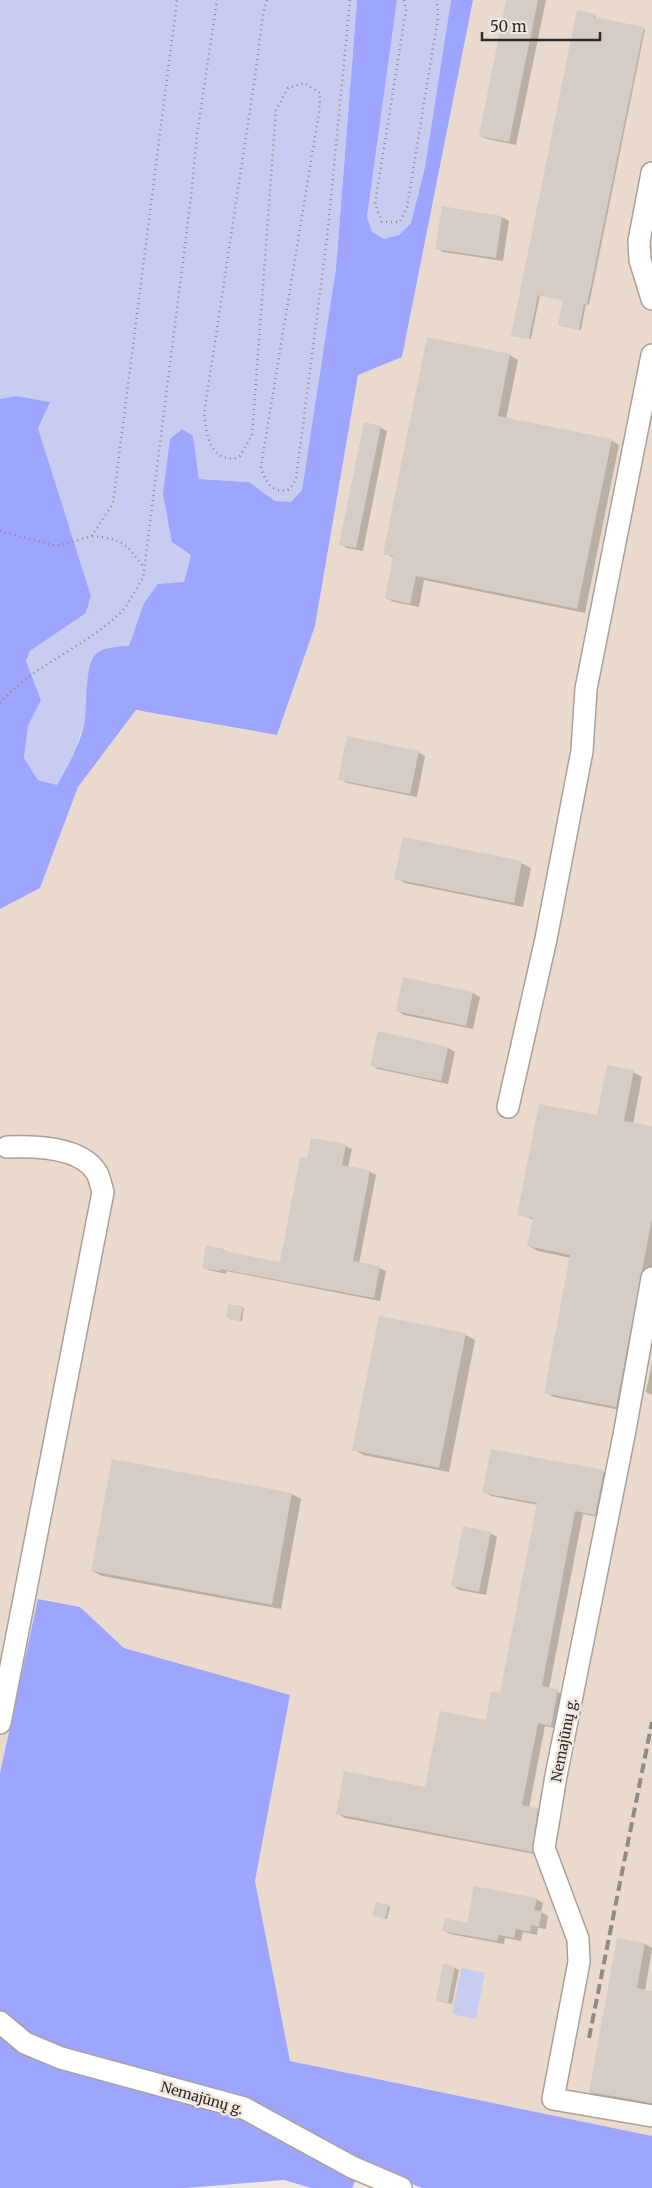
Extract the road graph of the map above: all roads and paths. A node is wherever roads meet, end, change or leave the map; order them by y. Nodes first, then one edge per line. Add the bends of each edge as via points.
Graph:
1 (177, 0) edge
2 (217, 0) edge
3 (267, 0) edge
4 (350, 0) edge
5 (404, 0) edge
6 (437, 0) edge
7 (652, 173) edge
8 (652, 299) edge
9 (652, 355) edge
10 (0, 531) edge
11 (92, 536) junction
12 (144, 568) junction
13 (0, 703) edge
14 (508, 1107) dead end
15 (7, 1147) dead end
16 (652, 1278) edge
17 (0, 1723) edge
18 (0, 2022) edge
19 (652, 2116) edge
20 (400, 2188) edge

1 - 11 path via 113,503
2 - 12 path via 196,134 191,198
3 - 4 path via 204,414 208,443 217,454 233,459 240,456 252,435 276,110 288,88 304,83 320,93 319,112 261,467 267,484 284,491 294,485 296,479 326,238
5 - 6 path via 406,10 375,204 382,222 400,222 407,207 438,18
7 - 8 street via 639,241 640,260
9 - 14 street via 586,689 582,751 546,939
10 - 11 path via 57,546
11 - 12 path via 114,538 130,548
12 - 13 path via 143,578 119,615 14,687
15 - 17 street via 34,1146 67,1152 96,1172 103,1192
16 - 19 street, Nemajūnų g. via 544,1848 578,1939 579,1962 553,2099
18 - 20 street, Nemajūnų g. via 25,2043 61,2058 244,2108

